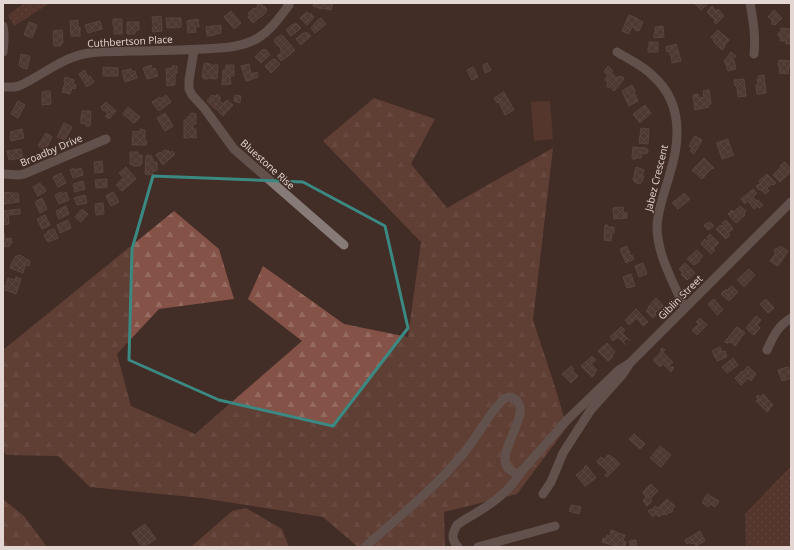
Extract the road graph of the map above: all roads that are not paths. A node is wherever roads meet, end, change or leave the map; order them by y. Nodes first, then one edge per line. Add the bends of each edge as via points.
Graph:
1 (287, 3) edge
2 (750, 3) edge
3 (3, 26) edge
4 (194, 50) junction
5 (3, 52) edge
6 (616, 52) dead end
7 (754, 54) dead end
8 (3, 87) edge
9 (106, 139) dead end
10 (3, 174) edge
11 (791, 202) edge
12 (344, 245) dead end
13 (686, 306) junction
14 (791, 318) edge
15 (767, 350) dead end
16 (630, 363) junction
17 (520, 472) junction
18 (543, 494) dead end
19 (555, 526) dead end
20 (365, 547) edge
21 (458, 547) edge
22 (478, 547) edge

1 - 4 street, Cuthbertson Place via 289,5 276,22 253,40 236,46
2 - 7 street via 754,23
3 - 5 street
4 - 8 street, Cuthbertson Place via 84,54 64,60 19,86
4 - 12 street, Bluestone Rise via 189,80 192,95 234,149
6 - 13 street, Jabez Crescent via 652,74 666,89 675,112 677,138 657,228 660,251 679,296
9 - 10 street, Broadby Drive via 24,174
11 - 13 street, Giblin Street
13 - 16 street, Giblin Street
14 - 15 street via 774,334
16 - 17 street via 584,402
16 - 18 street, Giblin Street via 590,411 563,453
17 - 20 street via 513,473 506,467 505,462 520,415 520,404 513,397 509,397 500,402 451,468
17 - 21 street via 506,491 457,525 453,537
19 - 22 street

